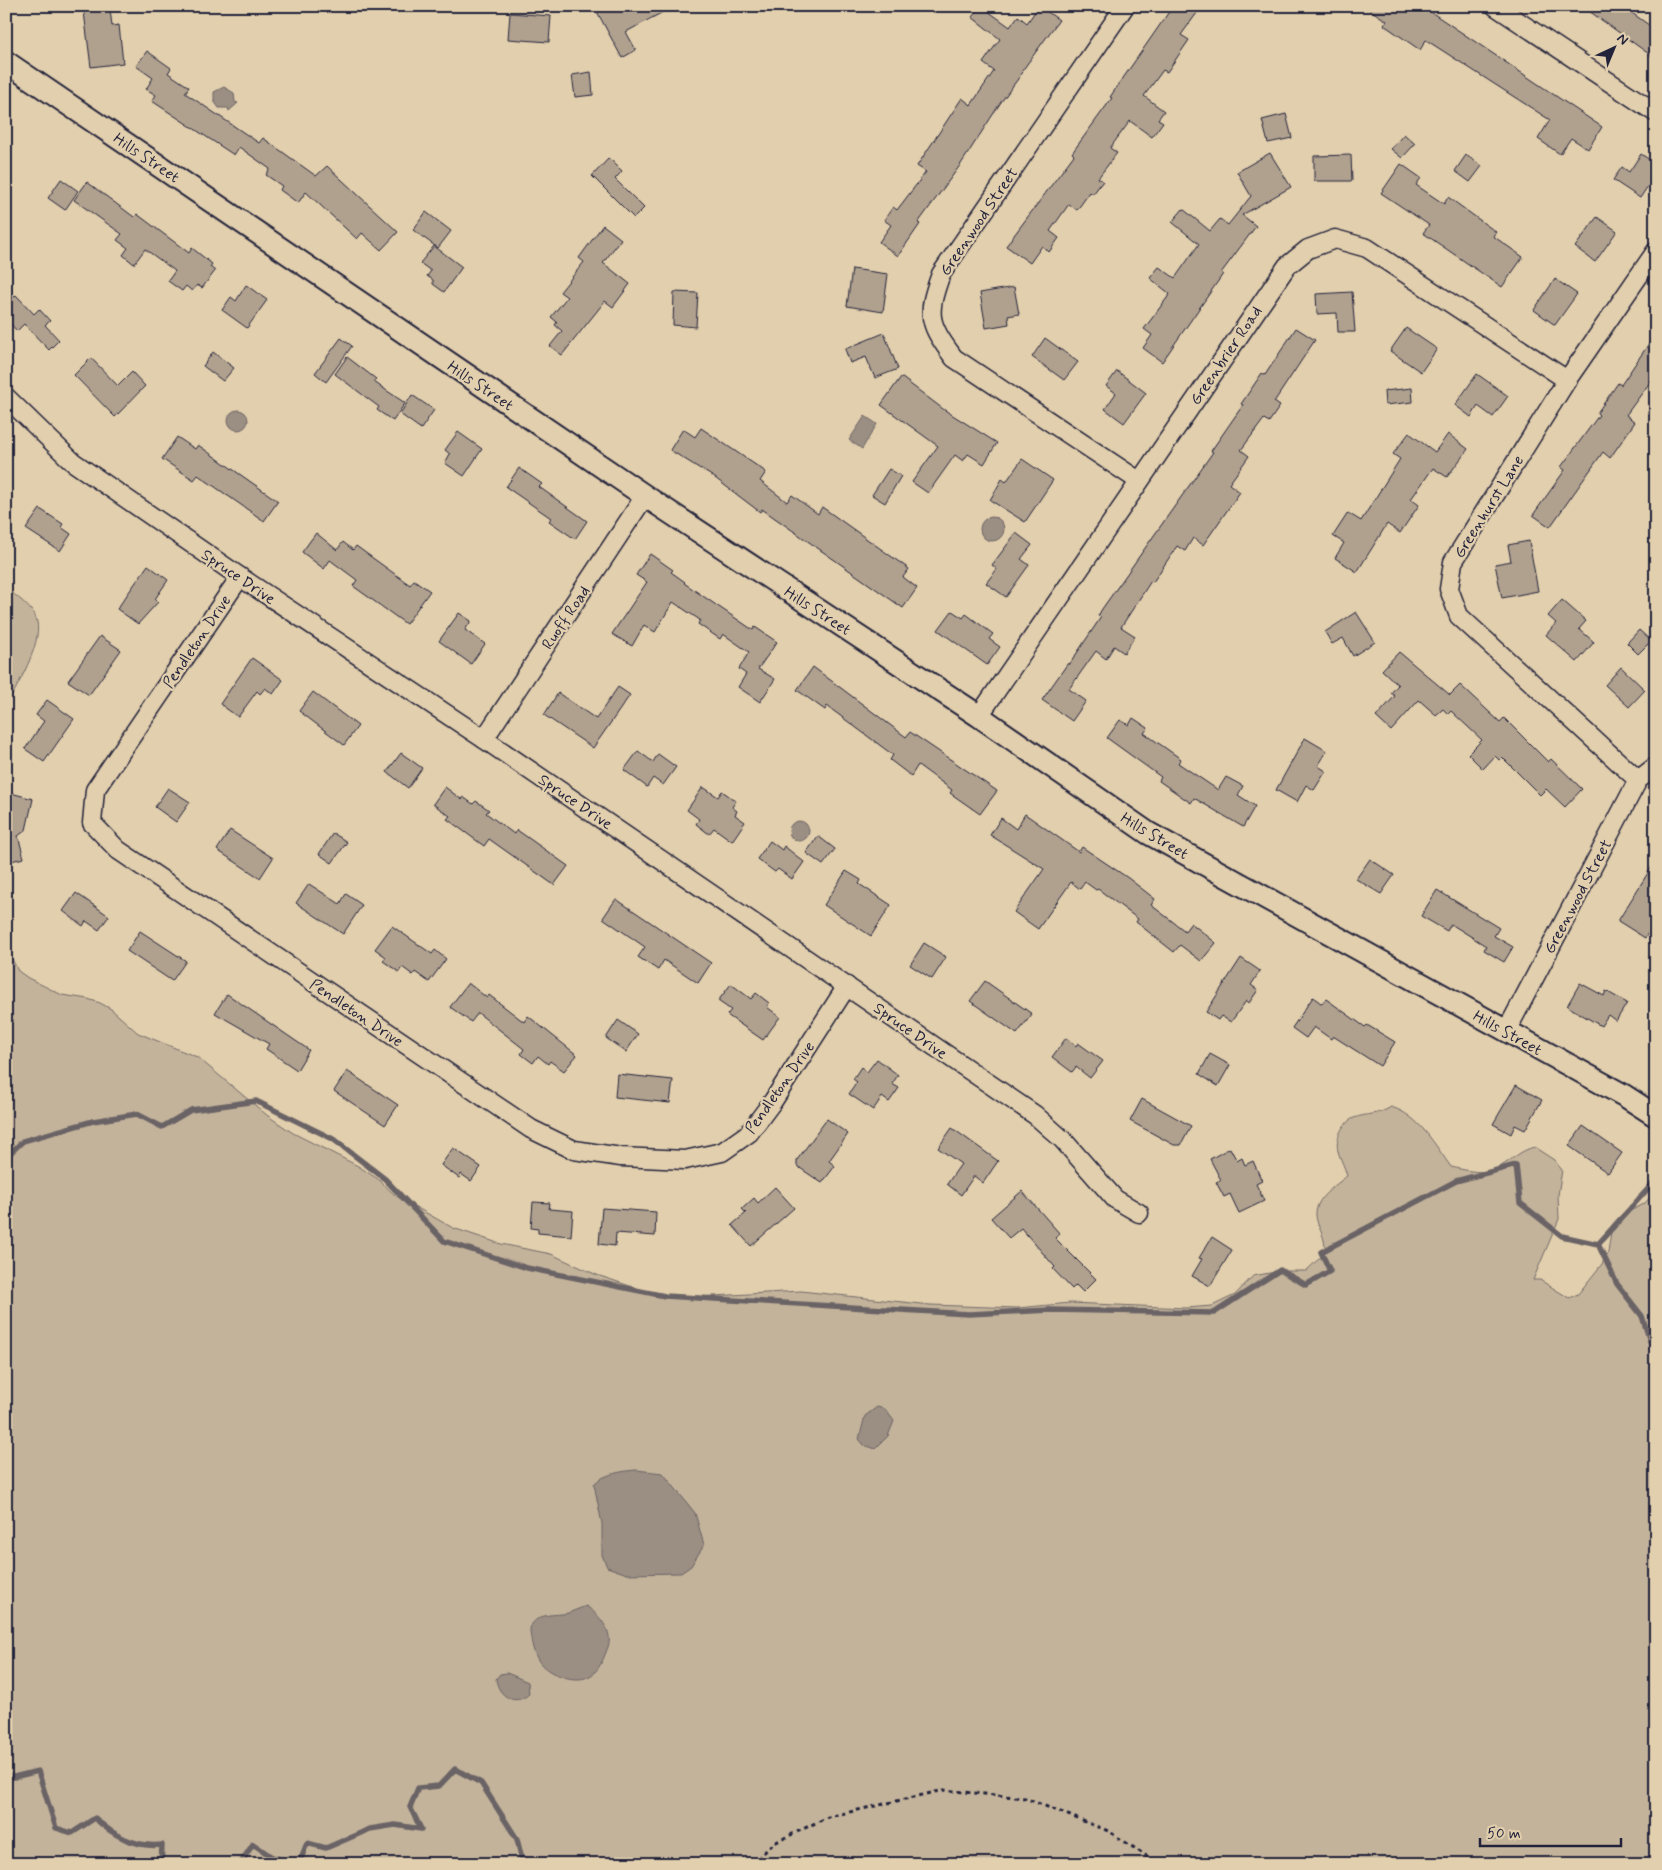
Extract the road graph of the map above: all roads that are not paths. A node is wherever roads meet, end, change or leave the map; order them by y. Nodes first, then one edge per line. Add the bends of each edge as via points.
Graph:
1 (1125, 6) edge
2 (1495, 6) edge
3 (6, 62) edge
4 (1656, 114) edge
5 (1656, 251) edge
6 (1567, 380) junction
7 (6, 397) edge
8 (1139, 481) junction
9 (645, 496) junction
10 (240, 577) junction
11 (979, 716) junction
12 (484, 739) junction
13 (1656, 766) edge
14 (1638, 780) junction
15 (847, 986) junction
16 (1506, 1032) junction
17 (1656, 1116) edge
18 (1139, 1213) dead end

1 - 8 street, Greenwood Street via 941,274 931,302 935,332 954,358
2 - 4 street
3 - 9 street, Hills Street
5 - 6 street, Greenhurst Lane
6 - 8 street, Greenbrier Road via 1367,248 1335,239 1308,249 1287,266
6 - 14 street, Greenhurst Lane via 1453,562 1449,589 1459,616
7 - 10 street, Spruce Drive via 73,462
8 - 11 street, Greenbrier Road
9 - 11 street, Hills Street
9 - 12 street, Ruoff Road
10 - 12 street, Spruce Drive
10 - 15 street, Pendleton Drive via 95,790 92,823 118,850 531,1129 574,1150 621,1157 685,1160 722,1152 749,1133
11 - 16 street, Hills Street via 1148,833
12 - 15 street, Spruce Drive
13 - 14 street, Greenwood Street
14 - 16 street, Greenwood Street
15 - 18 street, Spruce Drive via 1035,1115 1063,1140 1115,1199
16 - 17 street, Hills Street

